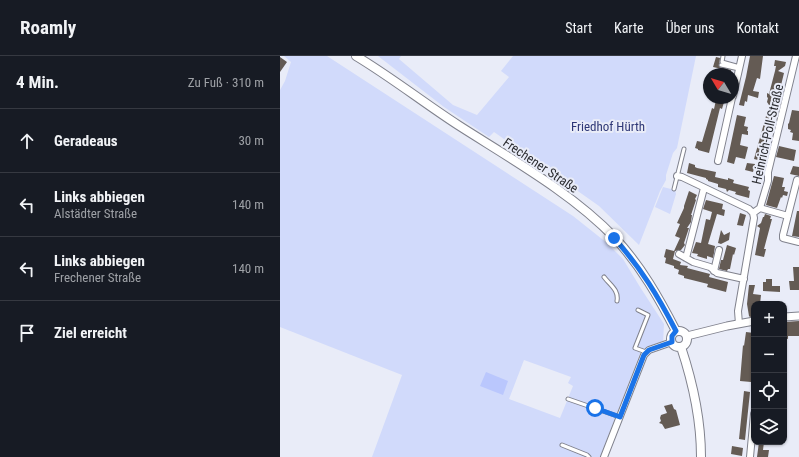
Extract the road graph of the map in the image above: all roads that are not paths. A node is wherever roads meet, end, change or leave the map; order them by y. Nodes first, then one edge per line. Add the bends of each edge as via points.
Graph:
1 (723, 56) edge
2 (742, 56) edge
3 (796, 56) edge
4 (357, 57) edge
5 (721, 65) dead end
6 (740, 68) junction
7 (739, 72) edge
8 (731, 104) edge
9 (684, 149) dead end
10 (718, 161) dead end
11 (677, 176) junction
12 (790, 179) dead end
13 (798, 181) edge
14 (704, 188) junction
15 (674, 189) dead end
16 (760, 208) junction
17 (753, 213) junction
18 (788, 216) junction
19 (799, 242) edge
20 (719, 250) dead end
21 (679, 254) dead end
22 (686, 258) junction
23 (714, 271) junction
24 (604, 277) dead end
25 (744, 279) junction
26 (617, 301) dead end
27 (638, 310) dead end
28 (799, 316) edge
29 (787, 317) edge
30 (751, 322) edge
31 (739, 324) junction
32 (676, 331) junction
33 (687, 336) junction
34 (672, 342) junction
35 (681, 347) junction
36 (646, 352) junction
37 (568, 398) dead end
38 (621, 418) junction
39 (562, 445) dead end
40 (751, 445) edge
41 (589, 457) edge
42 (604, 457) edge
43 (701, 457) edge
44 (750, 457) edge

1 - 6 lane via 722,62
2 - 6 street
3 - 16 street, Heinrich-Poll-Straße
4 - 32 main road, Frechener Straße via 555,188 593,218 614,238 646,276
5 - 6 lane
6 - 7 street
8 - 10 street
9 - 11 lane
11 - 14 street
11 - 15 lane
12 - 13 street
13 - 18 street
14 - 17 street
14 - 22 street
16 - 17 street
16 - 18 street
17 - 25 street
18 - 19 street via 784,238
20 - 23 street
21 - 22 street
22 - 23 street
23 - 25 street
24 - 26 lane via 616,290
25 - 31 street via 738,311
27 - 36 lane via 648,315 635,348
28 - 29 street
30 - 31 street
31 - 33 street
32 - 33 main road via 681,331
32 - 34 main road via 672,336
33 - 35 main road via 686,344
34 - 35 main road
34 - 36 street
35 - 43 main road via 696,398
36 - 38 street
37 - 38 lane
38 - 42 street
39 - 41 lane
40 - 44 street

